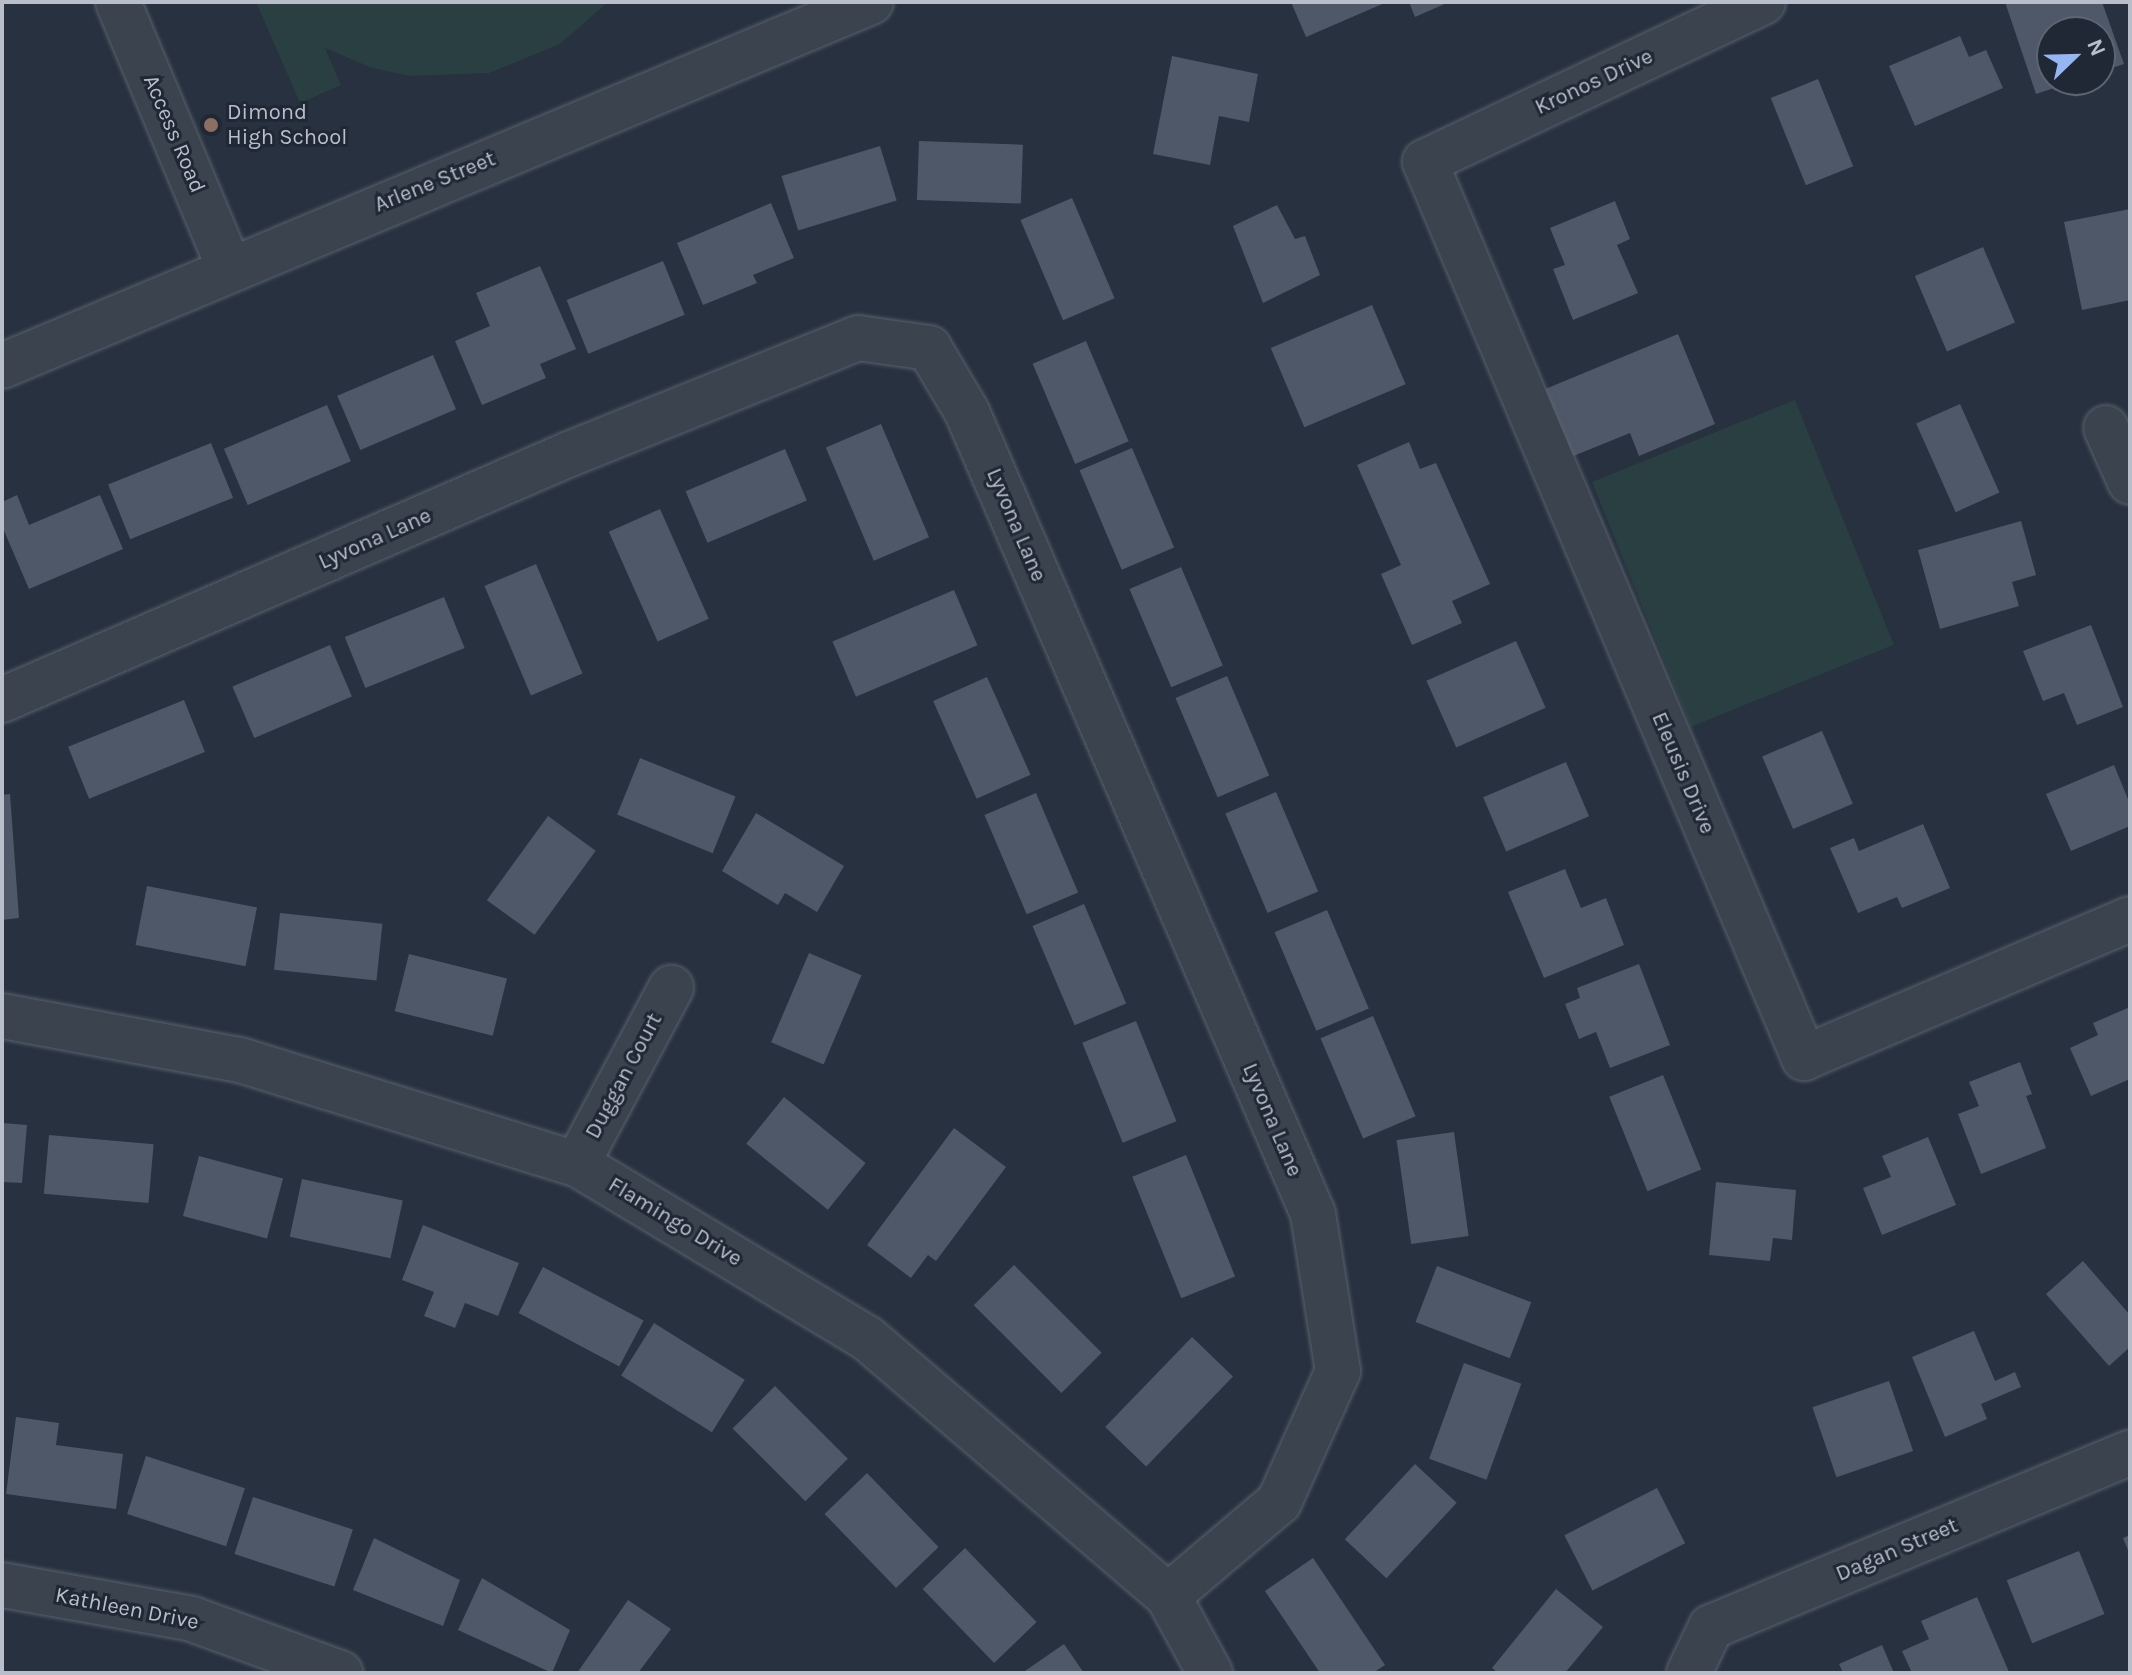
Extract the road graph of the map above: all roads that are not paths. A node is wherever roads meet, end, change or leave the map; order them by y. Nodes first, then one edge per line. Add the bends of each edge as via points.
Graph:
1 (118, 2) edge
2 (871, 2) edge
3 (1763, 2) edge
4 (1425, 162) joint
5 (229, 267) junction
6 (2, 366) edge
7 (2106, 428) dead end
8 (2130, 482) edge
9 (2, 700) edge
10 (2130, 919) edge
11 (671, 988) dead end
12 (2, 1016) edge
13 (577, 1164) junction
14 (2130, 1453) edge
15 (2, 1585) edge
16 (1168, 1596) junction
17 (340, 1673) edge
18 (1210, 1673) edge
19 (1689, 1673) edge

1 - 5 street, Access Road
2 - 5 street, Arlene Street
3 - 4 street, Kronos Drive
4 - 10 street, Eleusis Drive via 1804,1058
5 - 6 street, Arlene Street
7 - 8 street
9 - 16 street, Lyvona Lane via 567,455 858,338 929,348 967,412 1313,1214 1338,1371 1279,1502
11 - 13 street, Duggan Court
12 - 13 street, Flamingo Drive via 240,1060
13 - 16 street, Flamingo Drive via 867,1338
14 - 19 street, Dagan Street via 1711,1627
15 - 17 street, Kathleen Drive via 192,1619
16 - 18 street, Flamingo Drive

